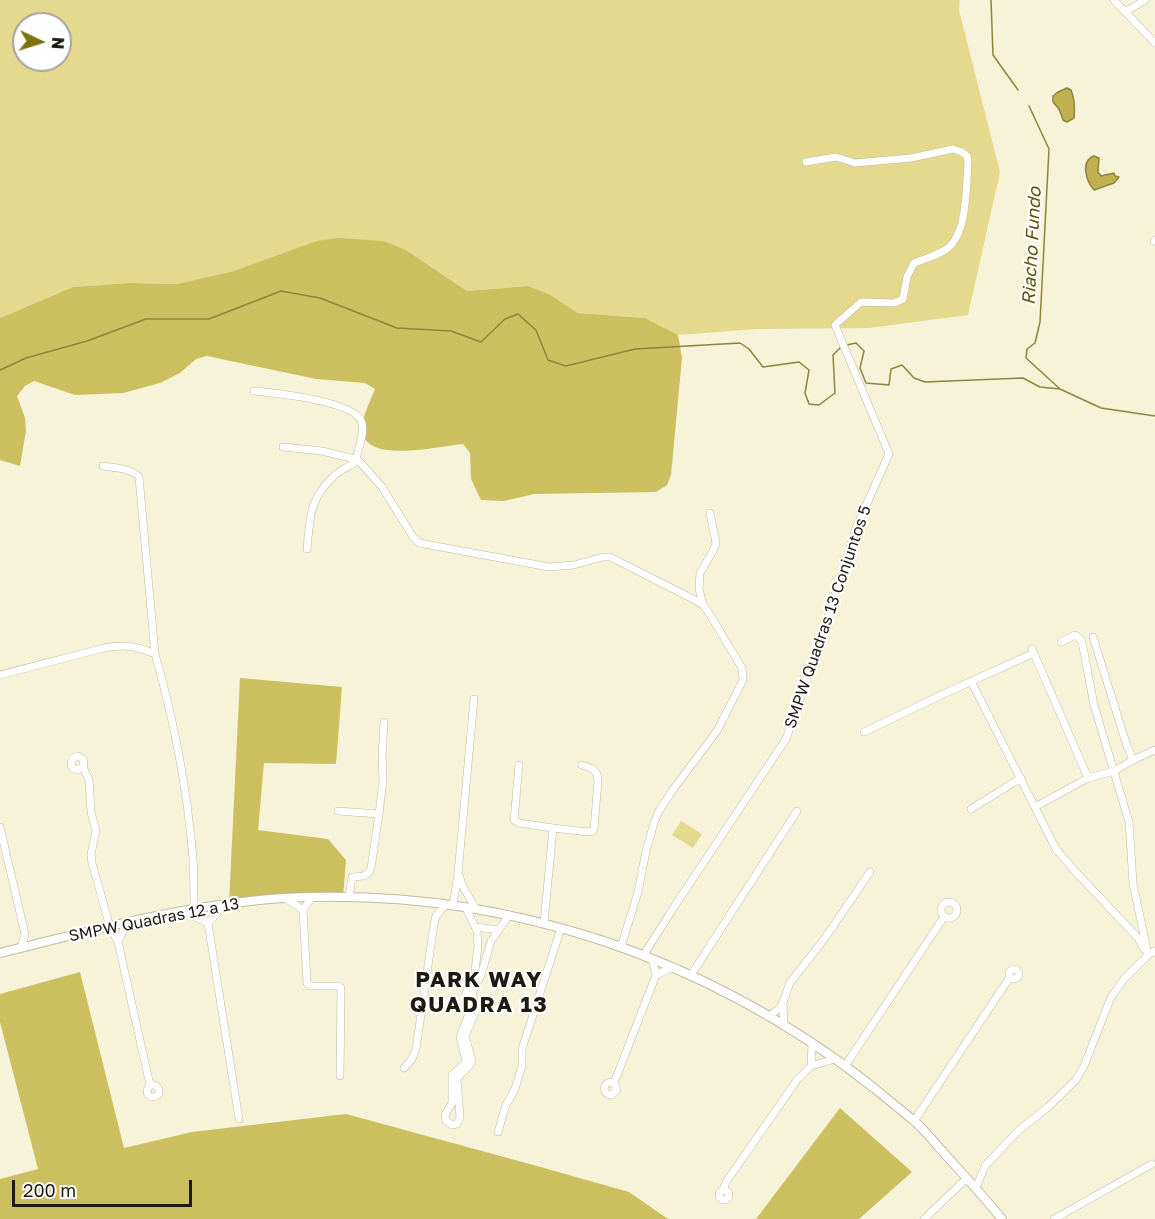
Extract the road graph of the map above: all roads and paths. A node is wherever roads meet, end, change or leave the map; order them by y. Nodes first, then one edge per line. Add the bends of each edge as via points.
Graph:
1 (1114, 0) edge
2 (1145, 0) edge
3 (1125, 12) junction
4 (1155, 43) edge
5 (806, 162) dead end
6 (254, 391) dead end
7 (283, 447) dead end
8 (356, 460) junction
9 (104, 466) dead end
10 (710, 513) dead end
11 (307, 549) dead end
12 (703, 605) junction
13 (1093, 637) dead end
14 (1061, 642) dead end
15 (155, 654) junction
16 (0, 675) edge
17 (971, 681) junction
18 (474, 699) dead end
19 (384, 722) dead end
20 (864, 732) dead end
21 (1155, 750) edge
22 (1133, 760) junction
23 (519, 765) dead end
24 (582, 765) dead end
25 (83, 767) dead end
26 (1114, 771) junction
27 (1021, 778) junction
28 (1088, 778) junction
29 (1035, 807) junction
30 (971, 809) dead end
31 (338, 811) dead end
32 (797, 811) dead end
33 (379, 814) junction
34 (0, 827) edge
35 (553, 828) junction
36 (870, 872) dead end
37 (458, 873) junction
38 (467, 893) junction
39 (312, 897) junction
40 (349, 897) junction
41 (285, 898) junction
42 (452, 900) junction
43 (428, 903) junction
44 (226, 904) junction
45 (466, 908) junction
46 (194, 909) junction
47 (476, 909) junction
48 (303, 910) junction
49 (183, 911) junction
50 (509, 915) junction
51 (435, 916) junction
52 (944, 917) dead end
53 (126, 923) junction
54 (208, 923) junction
55 (544, 923) junction
56 (110, 927) junction
57 (476, 927) junction
58 (561, 928) junction
59 (498, 930) junction
60 (25, 934) junction
61 (118, 942) junction
62 (36, 945) junction
63 (621, 947) junction
64 (21, 948) junction
65 (0, 953) edge
66 (1152, 953) edge
67 (648, 957) junction
68 (673, 967) junction
69 (656, 975) junction
70 (691, 975) junction
71 (1010, 978) dead end
72 (783, 1002) junction
73 (769, 1016) junction
74 (784, 1026) junction
75 (812, 1044) junction
76 (835, 1059) junction
77 (811, 1066) junction
78 (845, 1066) junction
79 (404, 1068) dead end
80 (340, 1076) dead end
81 (614, 1083) dead end
82 (150, 1085) dead end
83 (239, 1119) dead end
84 (914, 1120) junction
85 (498, 1132) dead end
86 (1152, 1164) dead end
87 (967, 1178) junction
88 (976, 1188) junction
89 (723, 1190) dead end
90 (924, 1219) edge
91 (1002, 1219) edge
92 (1054, 1219) edge

1 - 3 street
2 - 3 street
3 - 4 street
5 - 67 street, SMPW Quadras 13 Conjuntos 5 via 836,157 855,163 953,149 962,152 968,156 963,219 958,235 946,249 914,263 903,299 894,303 861,302 835,324 889,454 856,528 783,746 700,868
6 - 8 street via 328,403 359,416 363,426
7 - 8 street
8 - 11 street via 333,476 314,501
8 - 12 street via 382,487 419,543 549,567 607,557
9 - 15 street via 131,471 139,477
10 - 12 street via 716,543 700,573
12 - 63 street via 742,668 743,680 717,731 659,811
13 - 22 street
14 - 26 street via 1075,635 1081,640 1094,705
15 - 16 street via 121,645
15 - 46 street via 171,709 186,797
17 - 20 street
17 - 27 street
17 - 28 street via 1033,651
18 - 37 street
19 - 33 street
21 - 22 street
22 - 26 street
23 - 35 street via 514,820
24 - 35 street via 593,769 598,777 594,829 588,832
25 - 56 street via 89,780 96,831 92,863
26 - 28 street
26 - 66 street via 1129,822 1132,883
27 - 29 street
27 - 30 street
28 - 29 street
29 - 66 street via 1056,849
31 - 33 street
32 - 70 street
33 - 40 street via 370,871 365,876 352,877
34 - 60 street
35 - 55 street
36 - 72 street via 790,983
37 - 38 street
37 - 42 street
38 - 42 street via 460,890
38 - 47 street
39 - 40 street, SMPW Quadras 12 a 13
39 - 41 street, SMPW Quadras 12 a 13
39 - 48 street
40 - 43 street, SMPW Quadras 12 a 13
41 - 44 street, SMPW Quadras 12 a 13
41 - 48 street
42 - 43 street, SMPW Quadras 12 a 13
42 - 45 street, SMPW Quadras 12 a 13
42 - 51 street
43 - 51 street
44 - 46 street, SMPW Quadras 12 a 13
44 - 54 street
45 - 47 street, SMPW Quadras 12 a 13
45 - 57 street
46 - 49 street, SMPW Quadras 12 a 13
47 - 50 street, SMPW Quadras 12 a 13
48 - 80 street via 307,983 341,988
49 - 53 street, SMPW Quadras 12 a 13
49 - 54 street
50 - 55 street, SMPW Quadras 12 a 13
50 - 59 street
51 - 79 street via 416,1049
52 - 78 street
53 - 56 street, SMPW Quadras 12 a 13
53 - 61 street
54 - 83 street
55 - 58 street, SMPW Quadras 12 a 13
56 - 61 street
56 - 62 street, SMPW Quadras 12 a 13
57 - 59 street
57 - 59 street via 478,956 473,982 466,993 471,1009 460,1037 466,1061 452,1075 453,1103 445,1115 452,1125 460,1120 457,1080 472,1060 465,1036 477,1008 472,993
58 - 63 street, SMPW Quadras 12 a 13
58 - 85 street via 522,1049 515,1089
60 - 62 street
60 - 64 street
61 - 82 street
62 - 64 street, SMPW Quadras 12 a 13
63 - 67 street, SMPW Quadras 12 a 13
64 - 65 street, SMPW Quadras 12 a 13
66 - 88 street via 1111,997 1076,1080 985,1166
67 - 68 street, SMPW Quadras 12 a 13
67 - 69 street
68 - 69 street
68 - 70 street, SMPW Quadras 12 a 13
69 - 81 street
70 - 73 street, SMPW Quadras 12 a 13
71 - 84 street
72 - 73 street
72 - 74 street
73 - 74 street, SMPW Quadras 12 a 13
74 - 75 street, SMPW Quadras 12 a 13
75 - 76 street, SMPW Quadras 12 a 13
75 - 77 street
76 - 77 street
76 - 78 street, SMPW Quadras 12 a 13
77 - 89 street via 797,1080
78 - 84 street, SMPW Quadras 12 a 13
84 - 87 street, SMPW Quadras 12 a 13
86 - 92 street
87 - 88 street, SMPW Quadras 12 a 13
87 - 90 street
88 - 91 street, SMPW Quadras 12 a 13

